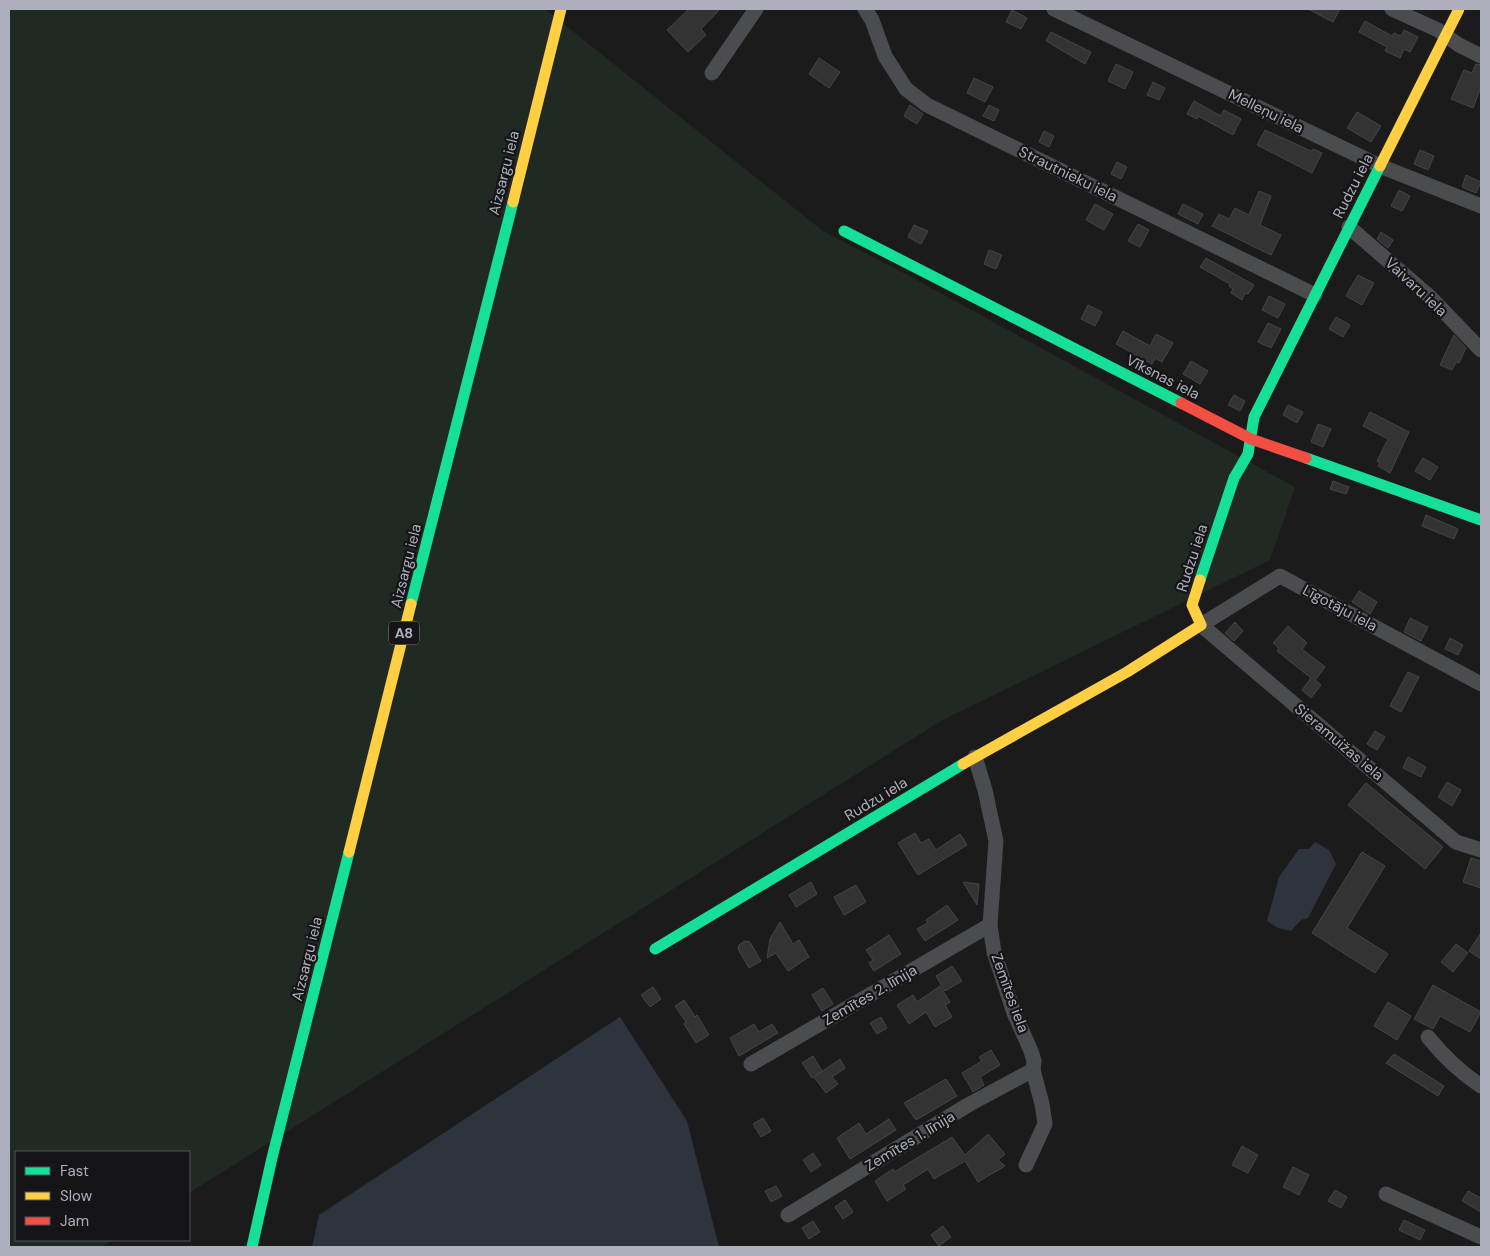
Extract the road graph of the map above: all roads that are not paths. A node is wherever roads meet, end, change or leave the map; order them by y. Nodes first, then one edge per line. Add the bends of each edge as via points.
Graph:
1 (561, 9) edge
2 (756, 9) edge
3 (865, 9) edge
4 (1054, 9) edge
5 (1392, 9) edge
6 (1459, 9) edge
7 (1446, 35) junction
8 (1481, 56) edge
9 (712, 74) dead end
10 (1380, 166) junction
11 (1481, 206) edge
12 (1349, 227) junction
13 (844, 231) dead end
14 (1315, 295) junction
15 (1481, 350) edge
16 (1251, 439) junction
17 (1481, 520) edge
18 (1201, 625) junction
19 (1481, 684) edge
20 (975, 757) junction
21 (1481, 850) edge
22 (990, 925) junction
23 (655, 949) dead end
24 (1428, 1037) dead end
25 (751, 1064) dead end
26 (1033, 1070) junction
27 (1481, 1086) edge
28 (1026, 1165) dead end
29 (1386, 1194) dead end
30 (788, 1215) dead end
31 (1481, 1237) edge
32 (252, 1247) edge

1 - 32 main road, Aizsargu iela / A8
2 - 9 street
3 - 14 street, Strautnieku iela via 885,56 906,89 927,105
4 - 10 street, Melleņu iela
5 - 7 street
6 - 7 main road, Rudzu iela
7 - 8 street
7 - 10 main road, Rudzu iela
10 - 11 street, Melleņu iela
10 - 12 main road, Rudzu iela
12 - 14 main road, Rudzu iela
12 - 15 street, Vaivaru iela via 1430,297
13 - 16 main road, Vīksnas iela
14 - 16 main road, Rudzu iela via 1254,417
16 - 17 main road, Vīksnas iela
16 - 18 main road, Rudzu iela via 1248,454 1234,478 1192,605
18 - 19 street, Līgotāju iela via 1280,576
18 - 20 main road, Rudzu iela via 1127,672
18 - 21 street, Sieramuižas iela via 1456,842
20 - 22 street, Zemītes iela via 996,841
20 - 23 main road, Rudzu iela
22 - 25 street, Zemītes 2. līnija
22 - 26 street, Zemītes iela via 1001,977 1032,1051
24 - 27 street via 1457,1069
26 - 28 street, Zemītes iela via 1045,1124
26 - 30 street, Zemītes 1. līnija
29 - 31 street

